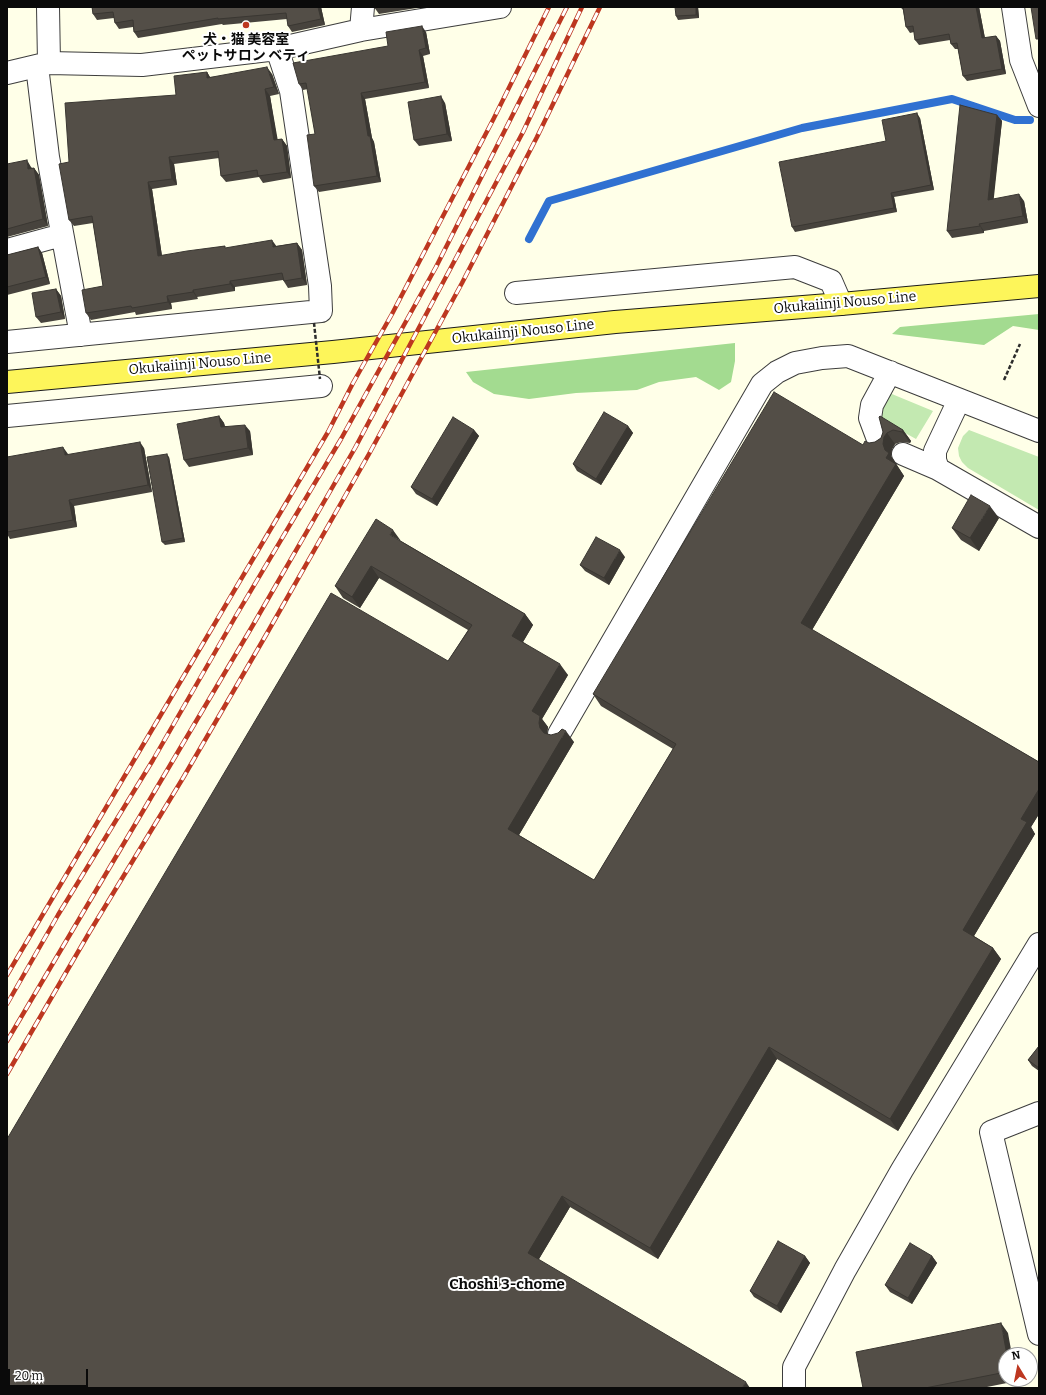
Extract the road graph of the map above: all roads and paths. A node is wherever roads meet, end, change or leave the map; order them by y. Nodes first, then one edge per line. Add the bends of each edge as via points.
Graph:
1 (48, 7) edge
2 (363, 7) edge
3 (500, 7) edge
4 (1013, 7) edge
5 (361, 30) junction
6 (277, 49) junction
7 (43, 65) junction
8 (1032, 67) edge
9 (7, 73) edge
10 (1039, 106) edge
11 (62, 235) junction
12 (7, 250) edge
13 (1039, 286) edge
14 (516, 293) dead end
15 (841, 304) junction
16 (314, 323) dead end
17 (81, 335) junction
18 (7, 342) edge
19 (1020, 344) dead end
20 (890, 372) junction
21 (1004, 380) dead end
22 (7, 382) edge
23 (320, 383) joint
24 (959, 400) junction
25 (7, 416) edge
26 (1039, 431) edge
27 (880, 442) edge
28 (903, 454) edge
29 (938, 468) junction
30 (1039, 527) edge
31 (559, 734) edge
32 (1039, 944) edge
33 (1039, 1114) edge
34 (1033, 1285) edge
35 (1039, 1334) edge
36 (794, 1367) junction
37 (794, 1388) edge
38 (803, 1388) edge

1 - 7 street
2 - 5 street
3 - 5 street
4 - 8 street via 1021,60
5 - 6 street
6 - 7 street via 142,65
6 - 17 street via 291,91 320,286 321,311
7 - 9 street
7 - 11 street via 48,157
8 - 10 street
11 - 12 street
11 - 17 street
13 - 15 main road, Okukaiinji Nouso Line
14 - 15 street via 795,267 831,281
15 - 22 main road, Okukaiinji Nouso Line via 614,322 333,352
16 - 23 path, bridge
17 - 18 street
19 - 21 path
20 - 24 street
20 - 27 street via 872,405 870,418
20 - 31 street via 848,356 822,358 795,363 777,372 762,384
23 - 25 street
24 - 26 street
24 - 29 street via 935,451
28 - 29 street
29 - 30 street
32 - 36 street via 902,1170
33 - 34 street via 991,1132
34 - 35 street
36 - 37 street
36 - 38 street

